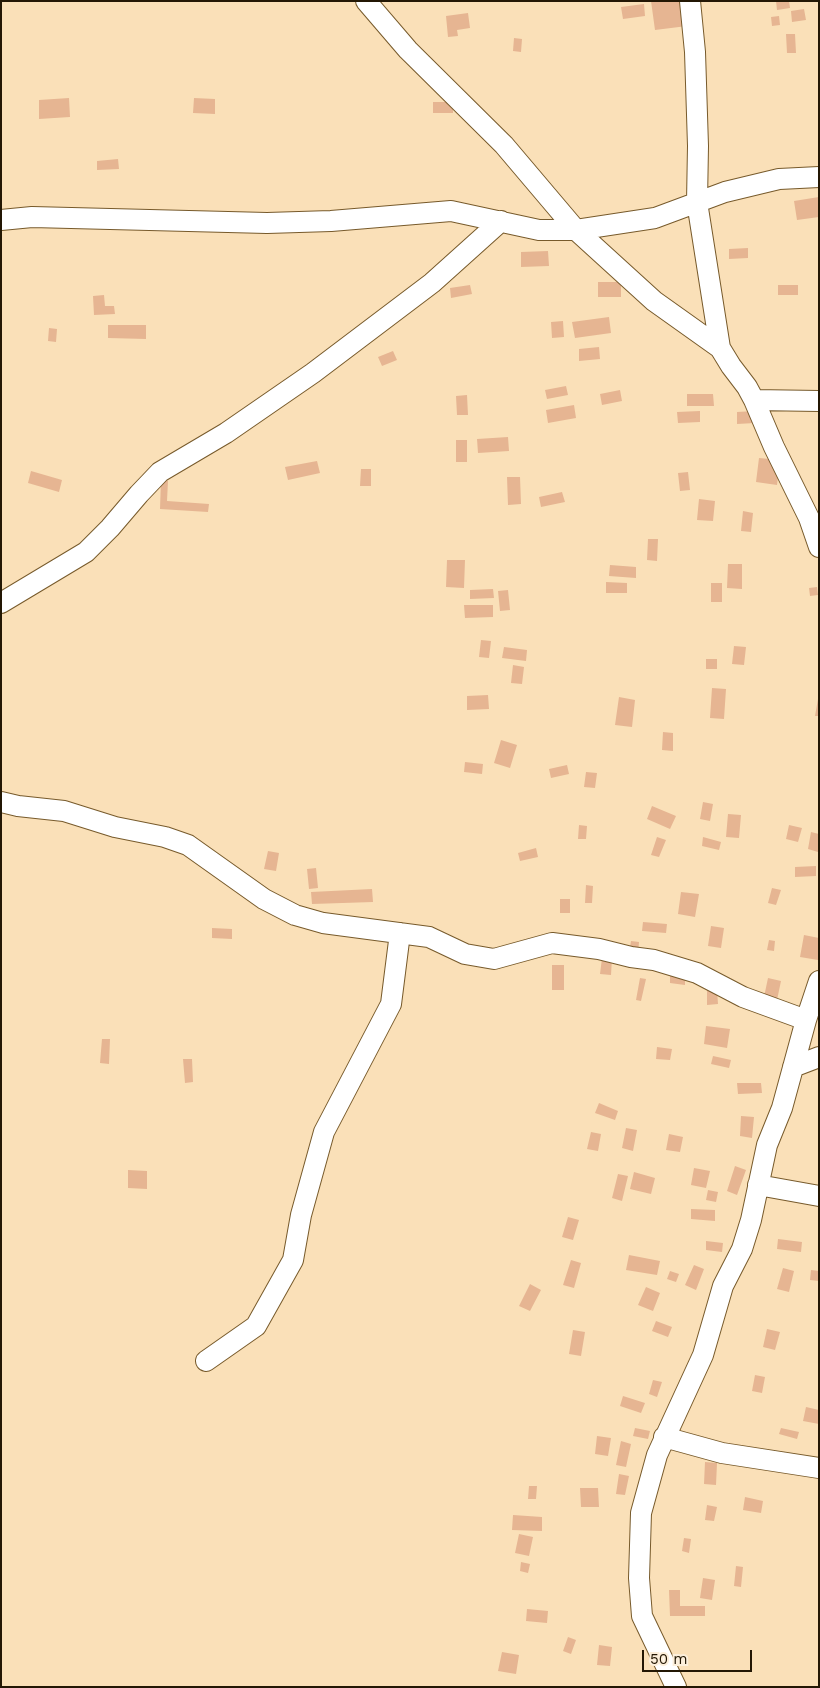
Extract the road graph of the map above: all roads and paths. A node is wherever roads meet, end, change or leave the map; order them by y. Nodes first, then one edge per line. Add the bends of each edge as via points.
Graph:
1 (366, 1) edge
2 (690, 1) edge
3 (819, 177) edge
4 (697, 202) junction
5 (1, 220) edge
6 (501, 221) junction
7 (576, 230) junction
8 (720, 348) junction
9 (754, 400) junction
10 (819, 401) edge
11 (819, 547) edge
12 (1, 603) edge
13 (1, 802) edge
14 (400, 932) junction
15 (819, 981) edge
16 (806, 1020) junction
17 (819, 1058) edge
18 (793, 1067) junction
19 (758, 1185) junction
20 (819, 1196) edge
21 (206, 1361) dead end
22 (664, 1438) junction
23 (819, 1468) edge
24 (676, 1687) edge

1 - 7 street via 408,50 504,146
2 - 4 street via 695,52
3 - 4 street via 779,179
4 - 7 street via 655,218
4 - 8 street
5 - 6 street via 32,217 286,222 451,211
6 - 7 street via 539,230
6 - 12 street via 432,283 313,373 226,433 160,472 86,552
7 - 8 street via 654,301
8 - 9 street
9 - 10 street
9 - 11 street via 809,518
13 - 14 street via 64,811 115,827 165,837 188,845 264,899 295,915 323,923
14 - 16 street via 429,938 465,954 494,959 552,943 654,960 697,973 743,997
14 - 21 street via 391,1004 324,1132 301,1215 293,1260 256,1326
15 - 16 street
16 - 18 street
17 - 18 street
18 - 19 street via 782,1108 766,1145
19 - 20 street
19 - 22 street via 742,1249 723,1286 703,1355
22 - 23 street via 722,1453
22 - 24 street via 641,1513 639,1578 642,1616

